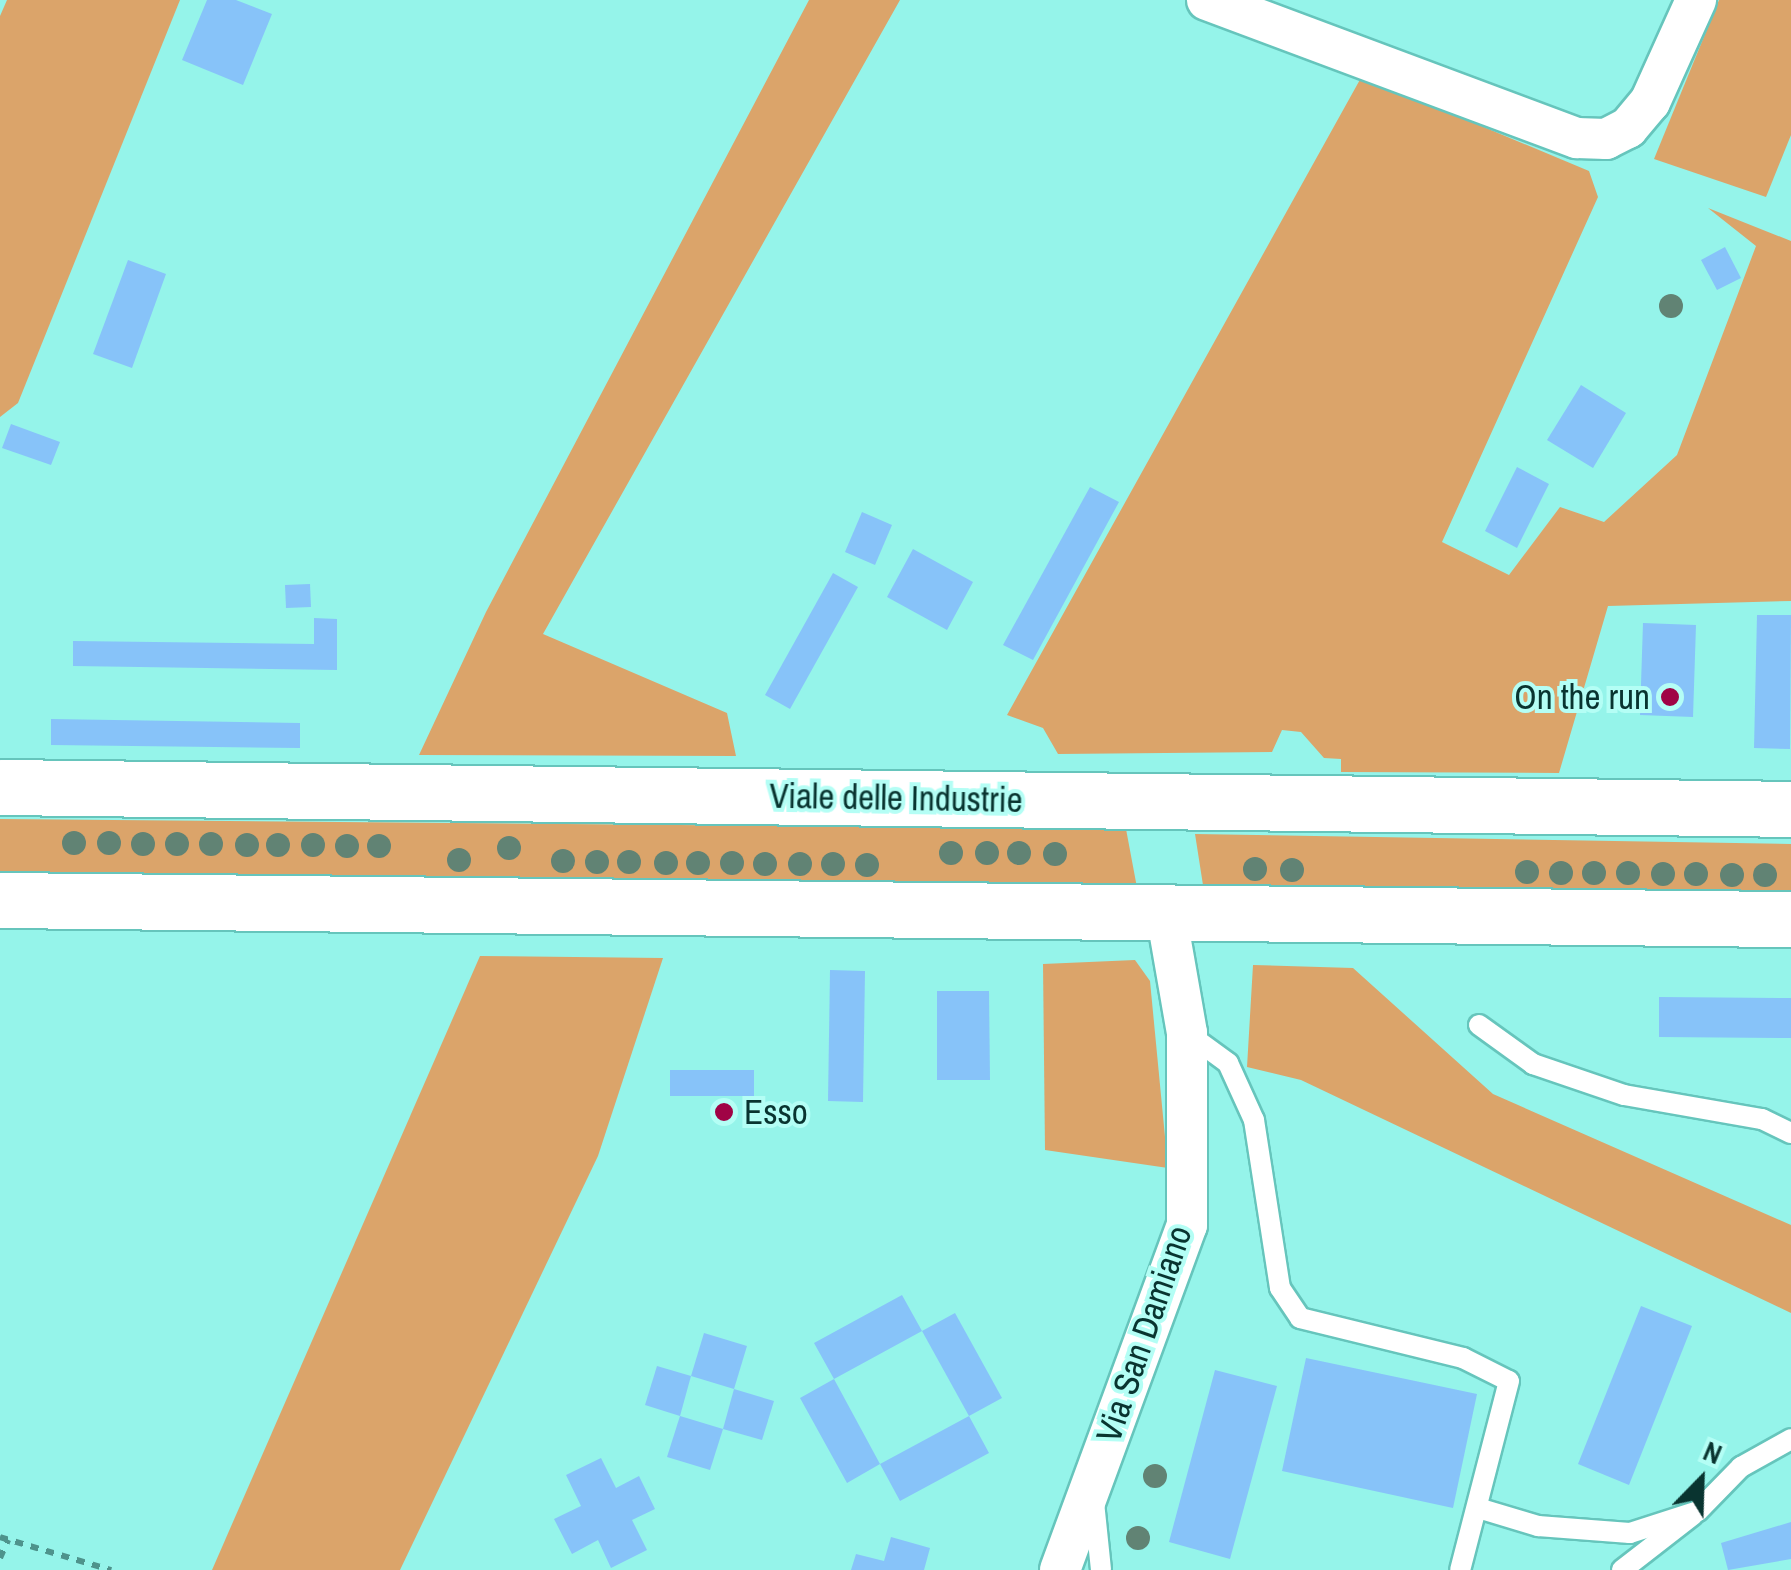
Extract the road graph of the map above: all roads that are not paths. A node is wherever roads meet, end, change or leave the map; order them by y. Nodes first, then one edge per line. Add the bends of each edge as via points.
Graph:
1 (1207, 0) edge
2 (1696, 0) edge
3 (0, 787) edge
4 (1791, 809) edge
5 (0, 900) edge
6 (1166, 913) junction
7 (1791, 919) edge
8 (1479, 1024) dead end
9 (1187, 1033) junction
10 (1791, 1133) edge
11 (1791, 1438) edge
12 (1092, 1482) junction
13 (1478, 1508) junction
14 (1698, 1511) junction
15 (1060, 1570) edge
16 (1101, 1570) edge
17 (1460, 1570) edge
18 (1622, 1570) edge

1 - 2 street via 1577,138 1606,139 1628,128 1650,102
3 - 4 main road, Viale delle Industrie
5 - 6 main road
6 - 7 main road
6 - 9 street, Via San Damiano
8 - 10 lane via 1533,1064 1624,1095 1762,1119
9 - 12 street, Via San Damiano via 1187,1224
9 - 13 lane via 1228,1063 1254,1120 1280,1288 1300,1318 1462,1358 1509,1380
11 - 14 lane via 1742,1467
12 - 15 street, Via San Damiano
12 - 16 lane
13 - 14 lane via 1538,1526 1630,1534
13 - 17 lane
14 - 18 lane

